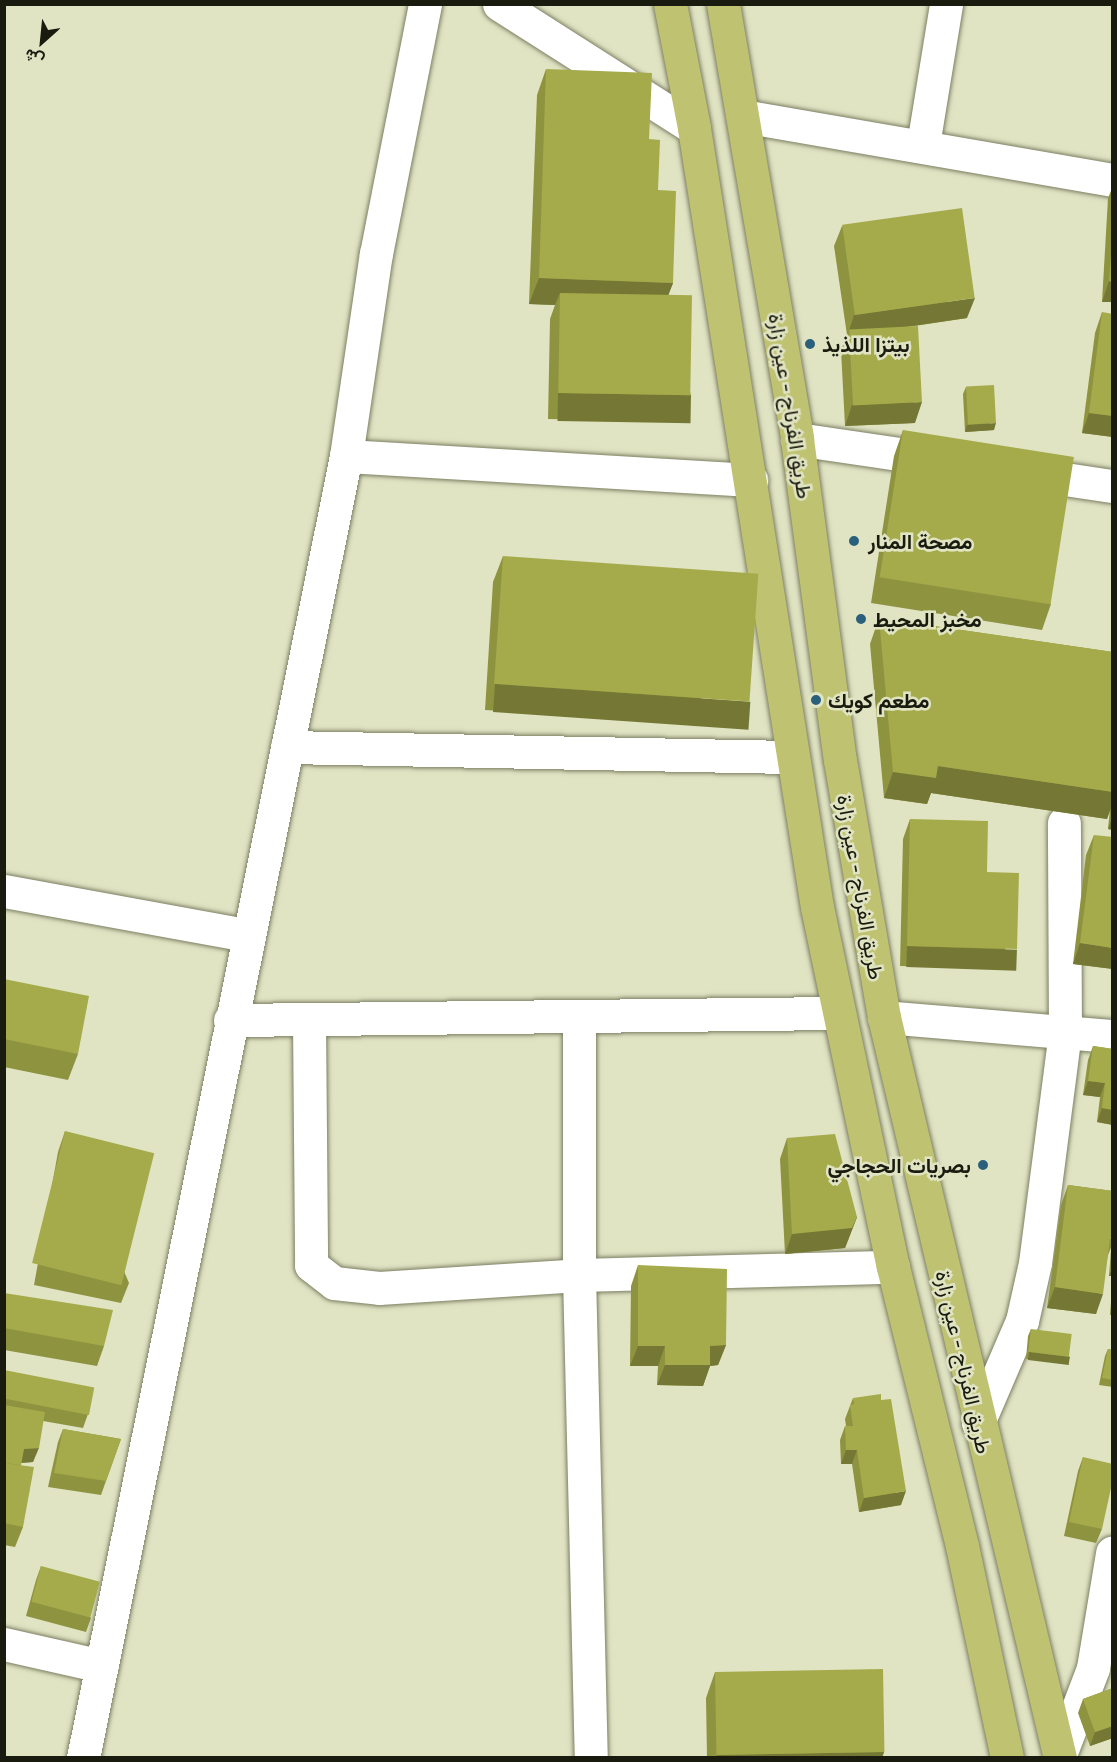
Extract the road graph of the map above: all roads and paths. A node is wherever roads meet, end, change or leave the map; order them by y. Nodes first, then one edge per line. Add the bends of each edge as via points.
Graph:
1 (425, 4) edge
2 (499, 4) edge
3 (670, 4) edge
4 (723, 4) edge
5 (946, 4) edge
6 (743, 116) junction
7 (694, 128) junction
8 (923, 145) junction
9 (1113, 180) edge
10 (797, 439) junction
11 (346, 456) junction
12 (751, 480) junction
13 (1113, 486) edge
14 (287, 747) junction
15 (791, 757) junction
16 (1064, 823) dead end
17 (4, 891) edge
18 (247, 935) junction
19 (837, 1013) junction
20 (579, 1017) junction
21 (884, 1017) junction
22 (230, 1020) junction
23 (309, 1020) junction
24 (1065, 1032) junction
25 (1113, 1036) edge
26 (893, 1268) junction
27 (579, 1275) junction
28 (978, 1423) junction
29 (1113, 1552) edge
30 (4, 1644) edge
31 (102, 1666) junction
32 (1060, 1756) edge
33 (83, 1758) edge
34 (591, 1758) edge
35 (1007, 1758) edge

1 - 11 street via 375,254
2 - 7 street
3 - 7 main road
4 - 6 main road, طريق الفرناج - عين زارة
5 - 8 street
6 - 8 street
6 - 10 main road, طريق الفرناج - عين زارة
7 - 12 main road
8 - 9 street
10 - 13 street
10 - 21 main road, طريق الفرناج - عين زارة via 840,760
11 - 12 street
11 - 14 street
12 - 15 main road
14 - 15 street
14 - 18 street
15 - 19 main road
16 - 24 street
17 - 18 street
18 - 22 street
19 - 20 street
19 - 26 main road
20 - 23 street
20 - 27 street
21 - 24 street
21 - 28 main road, طريق الفرناج - عين زارة
22 - 23 street
22 - 31 street
23 - 27 street via 311,1265 334,1283 379,1288
24 - 25 street
24 - 28 street via 1035,1263 1022,1321
26 - 27 street
26 - 35 main road via 962,1546
27 - 34 street
28 - 32 main road, طريق الفرناج - عين زارة
29 - 32 street via 1092,1668
30 - 31 street
31 - 33 street

